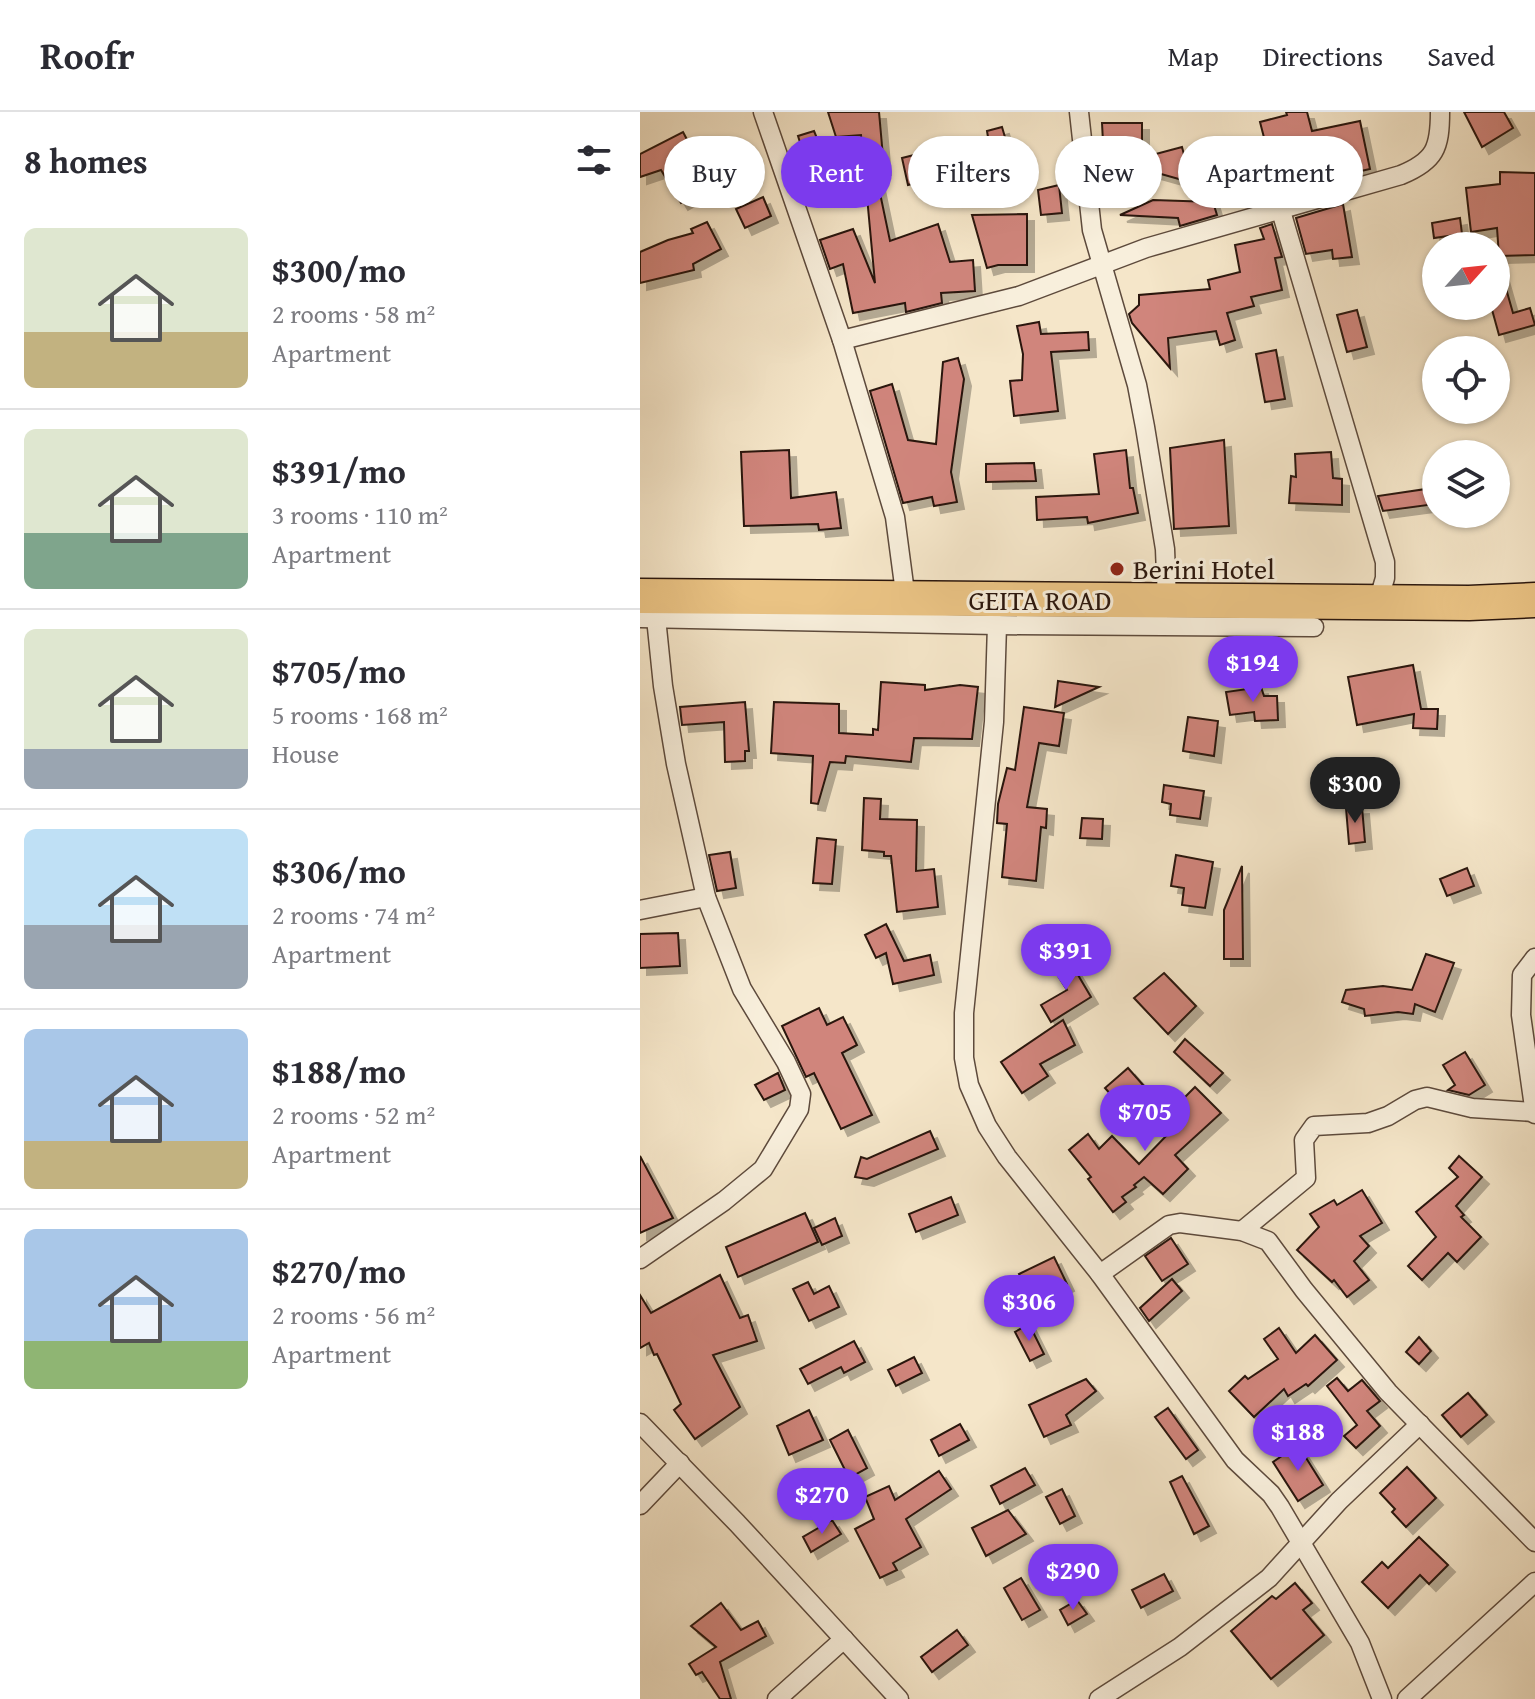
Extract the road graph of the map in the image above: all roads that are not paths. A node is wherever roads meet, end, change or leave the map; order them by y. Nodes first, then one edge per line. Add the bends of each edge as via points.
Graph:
1 (763, 112) edge
2 (1079, 112) edge
3 (1440, 112) edge
4 (1281, 211) junction
5 (1100, 264) junction
6 (842, 340) junction
7 (906, 600) junction
8 (1167, 600) junction
9 (1535, 600) edge
10 (1378, 602) junction
11 (645, 611) edge
12 (997, 625) junction
13 (1314, 627) dead end
14 (706, 897) junction
15 (640, 910) edge
16 (1535, 958) edge
17 (1535, 1113) edge
18 (1242, 1231) junction
19 (640, 1259) edge
20 (1100, 1274) junction
21 (640, 1423) edge
22 (1420, 1424) junction
23 (680, 1463) junction
24 (640, 1505) edge
25 (1535, 1542) edge
26 (1300, 1544) junction
27 (1535, 1582) edge
28 (844, 1639) junction
29 (777, 1699) edge
30 (899, 1699) edge
31 (1099, 1699) edge
32 (1382, 1699) edge
33 (1407, 1699) edge

1 - 6 street
2 - 5 street
3 - 4 street via 1440,138 1424,164
4 - 5 street
4 - 10 street via 1385,562
5 - 6 street via 1019,296
5 - 8 street via 1137,385 1163,538
6 - 7 street via 895,517
7 - 8 highway, GEITA ROAD
7 - 11 highway, GEITA ROAD
8 - 10 highway, GEITA ROAD
9 - 10 highway, GEITA ROAD
11 - 12 street
11 - 14 street
12 - 13 street
12 - 20 street via 994,722 964,1013 964,1058 987,1126
14 - 15 street
14 - 19 street via 742,989 796,1081 799,1109 782,1142 748,1184
16 - 17 street via 1522,975 1521,1015
17 - 18 street via 1472,1108 1427,1097 1368,1123 1314,1126 1304,1140 1306,1178
18 - 20 street via 1169,1225
18 - 22 street via 1273,1245 1333,1326
20 - 26 street via 1235,1460 1271,1494
21 - 23 street
22 - 25 street
22 - 26 street
23 - 24 street
23 - 28 street
26 - 31 street via 1226,1613
26 - 32 street via 1360,1643
27 - 33 street
28 - 29 street
28 - 30 street

